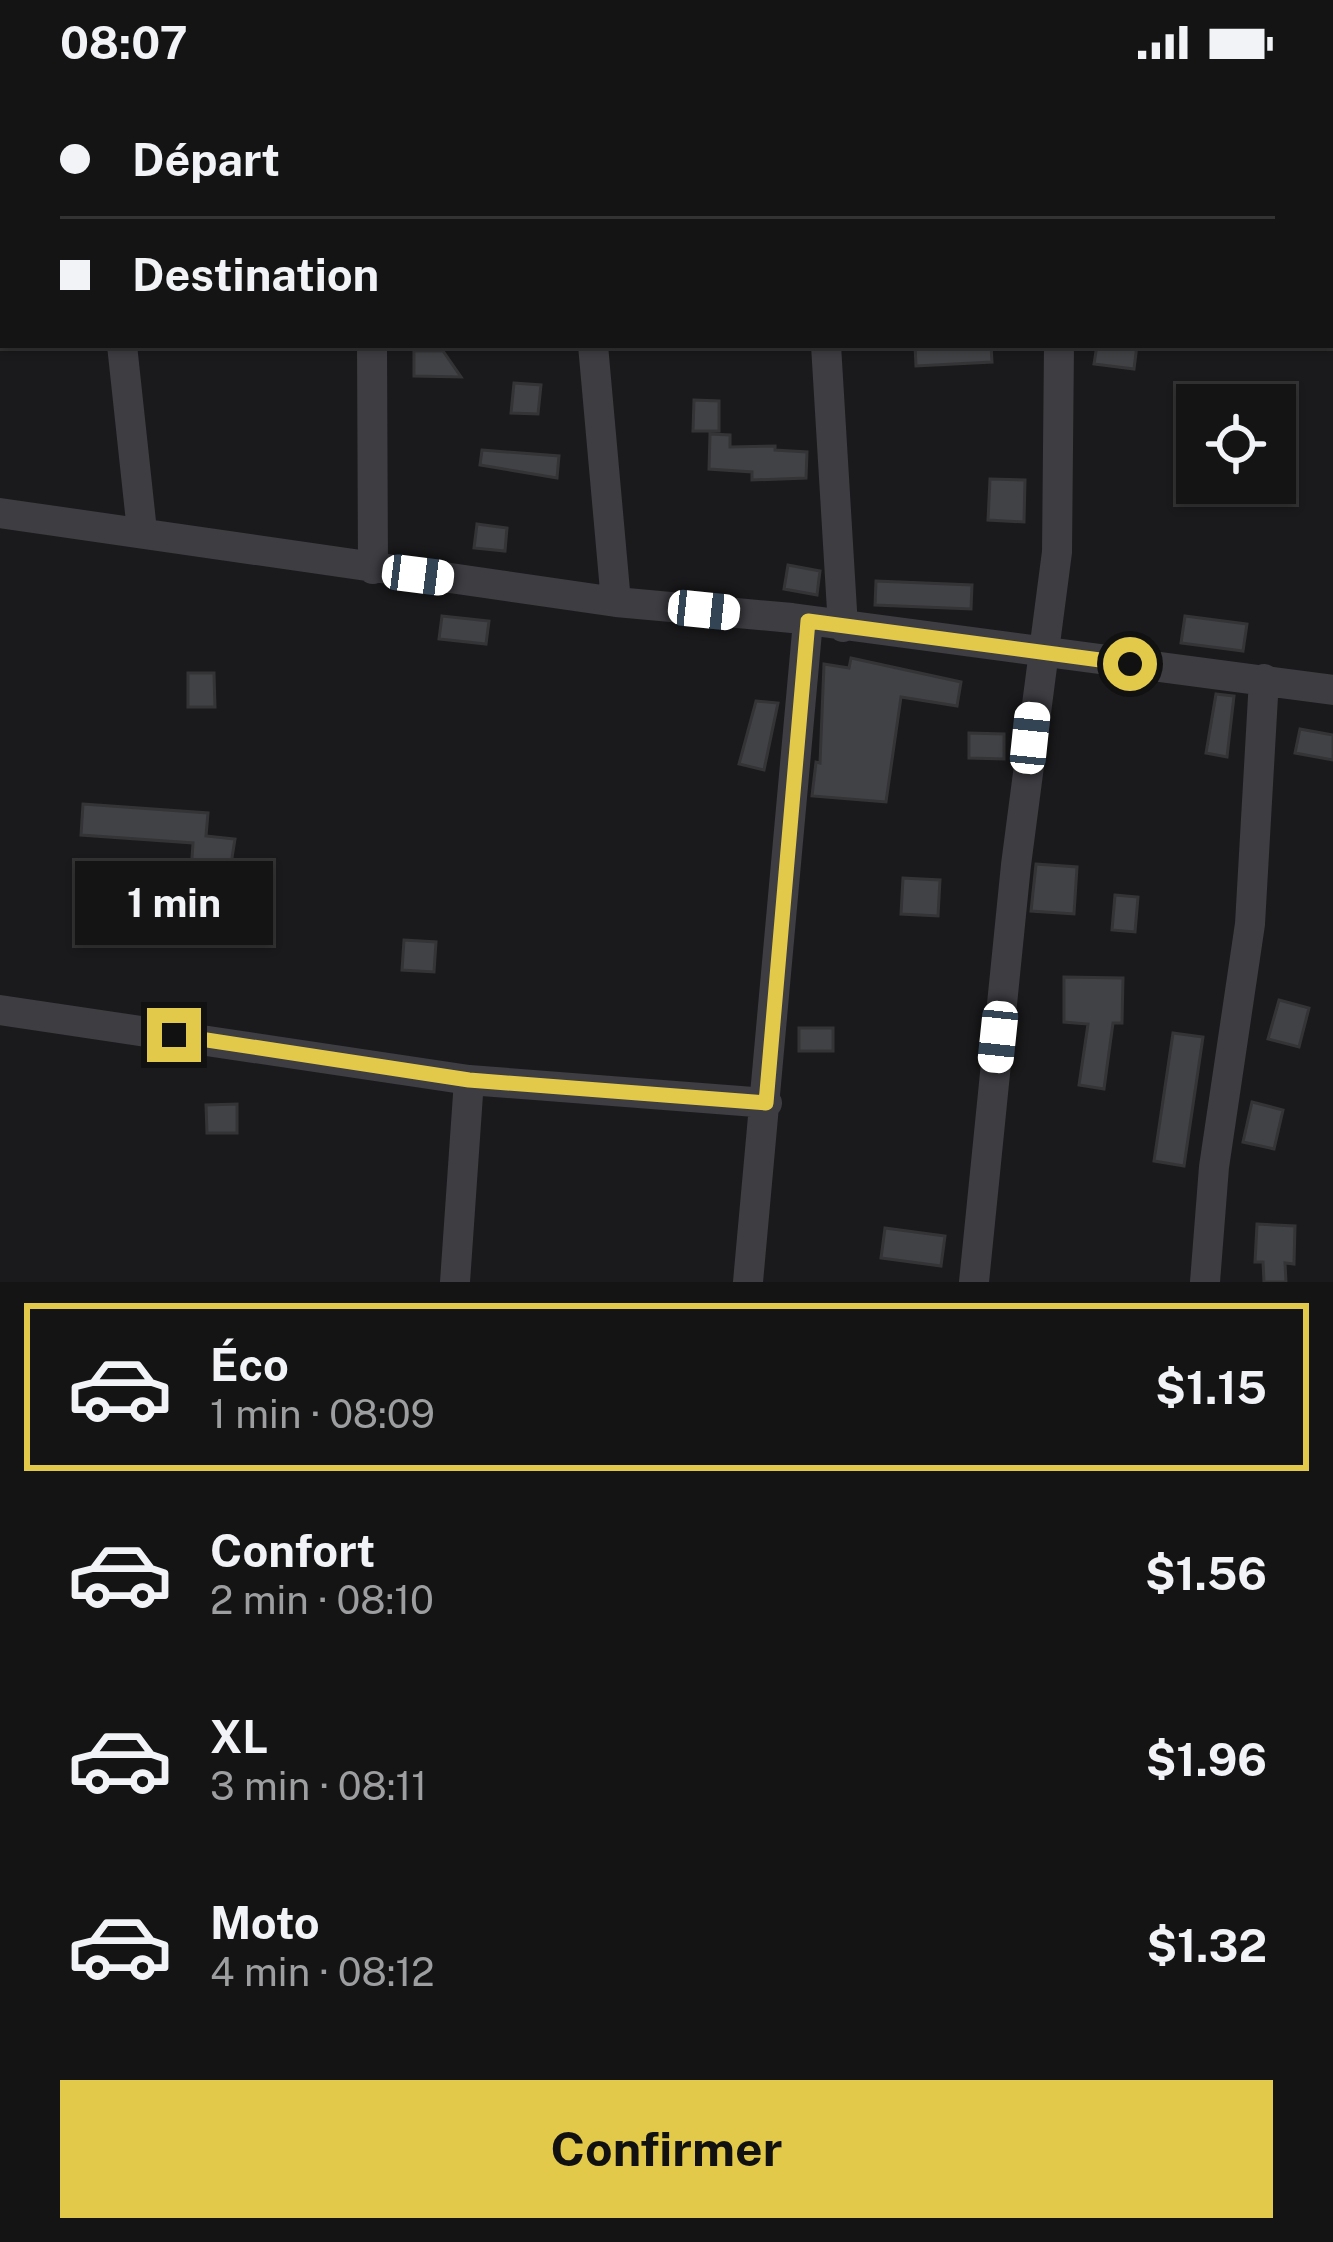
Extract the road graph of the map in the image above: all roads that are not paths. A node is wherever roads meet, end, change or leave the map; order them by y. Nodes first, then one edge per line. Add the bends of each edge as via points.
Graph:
1 (122, 348) edge
2 (372, 348) edge
3 (593, 348) edge
4 (826, 348) edge
5 (1059, 348) edge
6 (0, 513) edge
7 (142, 531) junction
8 (373, 569) junction
9 (616, 602) junction
10 (808, 621) junction
11 (843, 627) junction
12 (1040, 653) junction
13 (1264, 679) junction
14 (1333, 690) edge
15 (0, 1010) edge
16 (469, 1080) junction
17 (766, 1103) junction
18 (455, 1282) edge
19 (748, 1282) edge
20 (974, 1282) edge
21 (1205, 1282) edge

1 - 7 street
2 - 8 street
3 - 9 street
4 - 11 street
5 - 12 street via 1057,552
6 - 7 street
7 - 8 street
8 - 9 street
9 - 10 street
10 - 11 street
10 - 17 street
11 - 12 street
12 - 13 street
12 - 20 street
13 - 14 street
13 - 21 street via 1250,924
15 - 16 street
16 - 17 street
16 - 18 street
17 - 19 street

